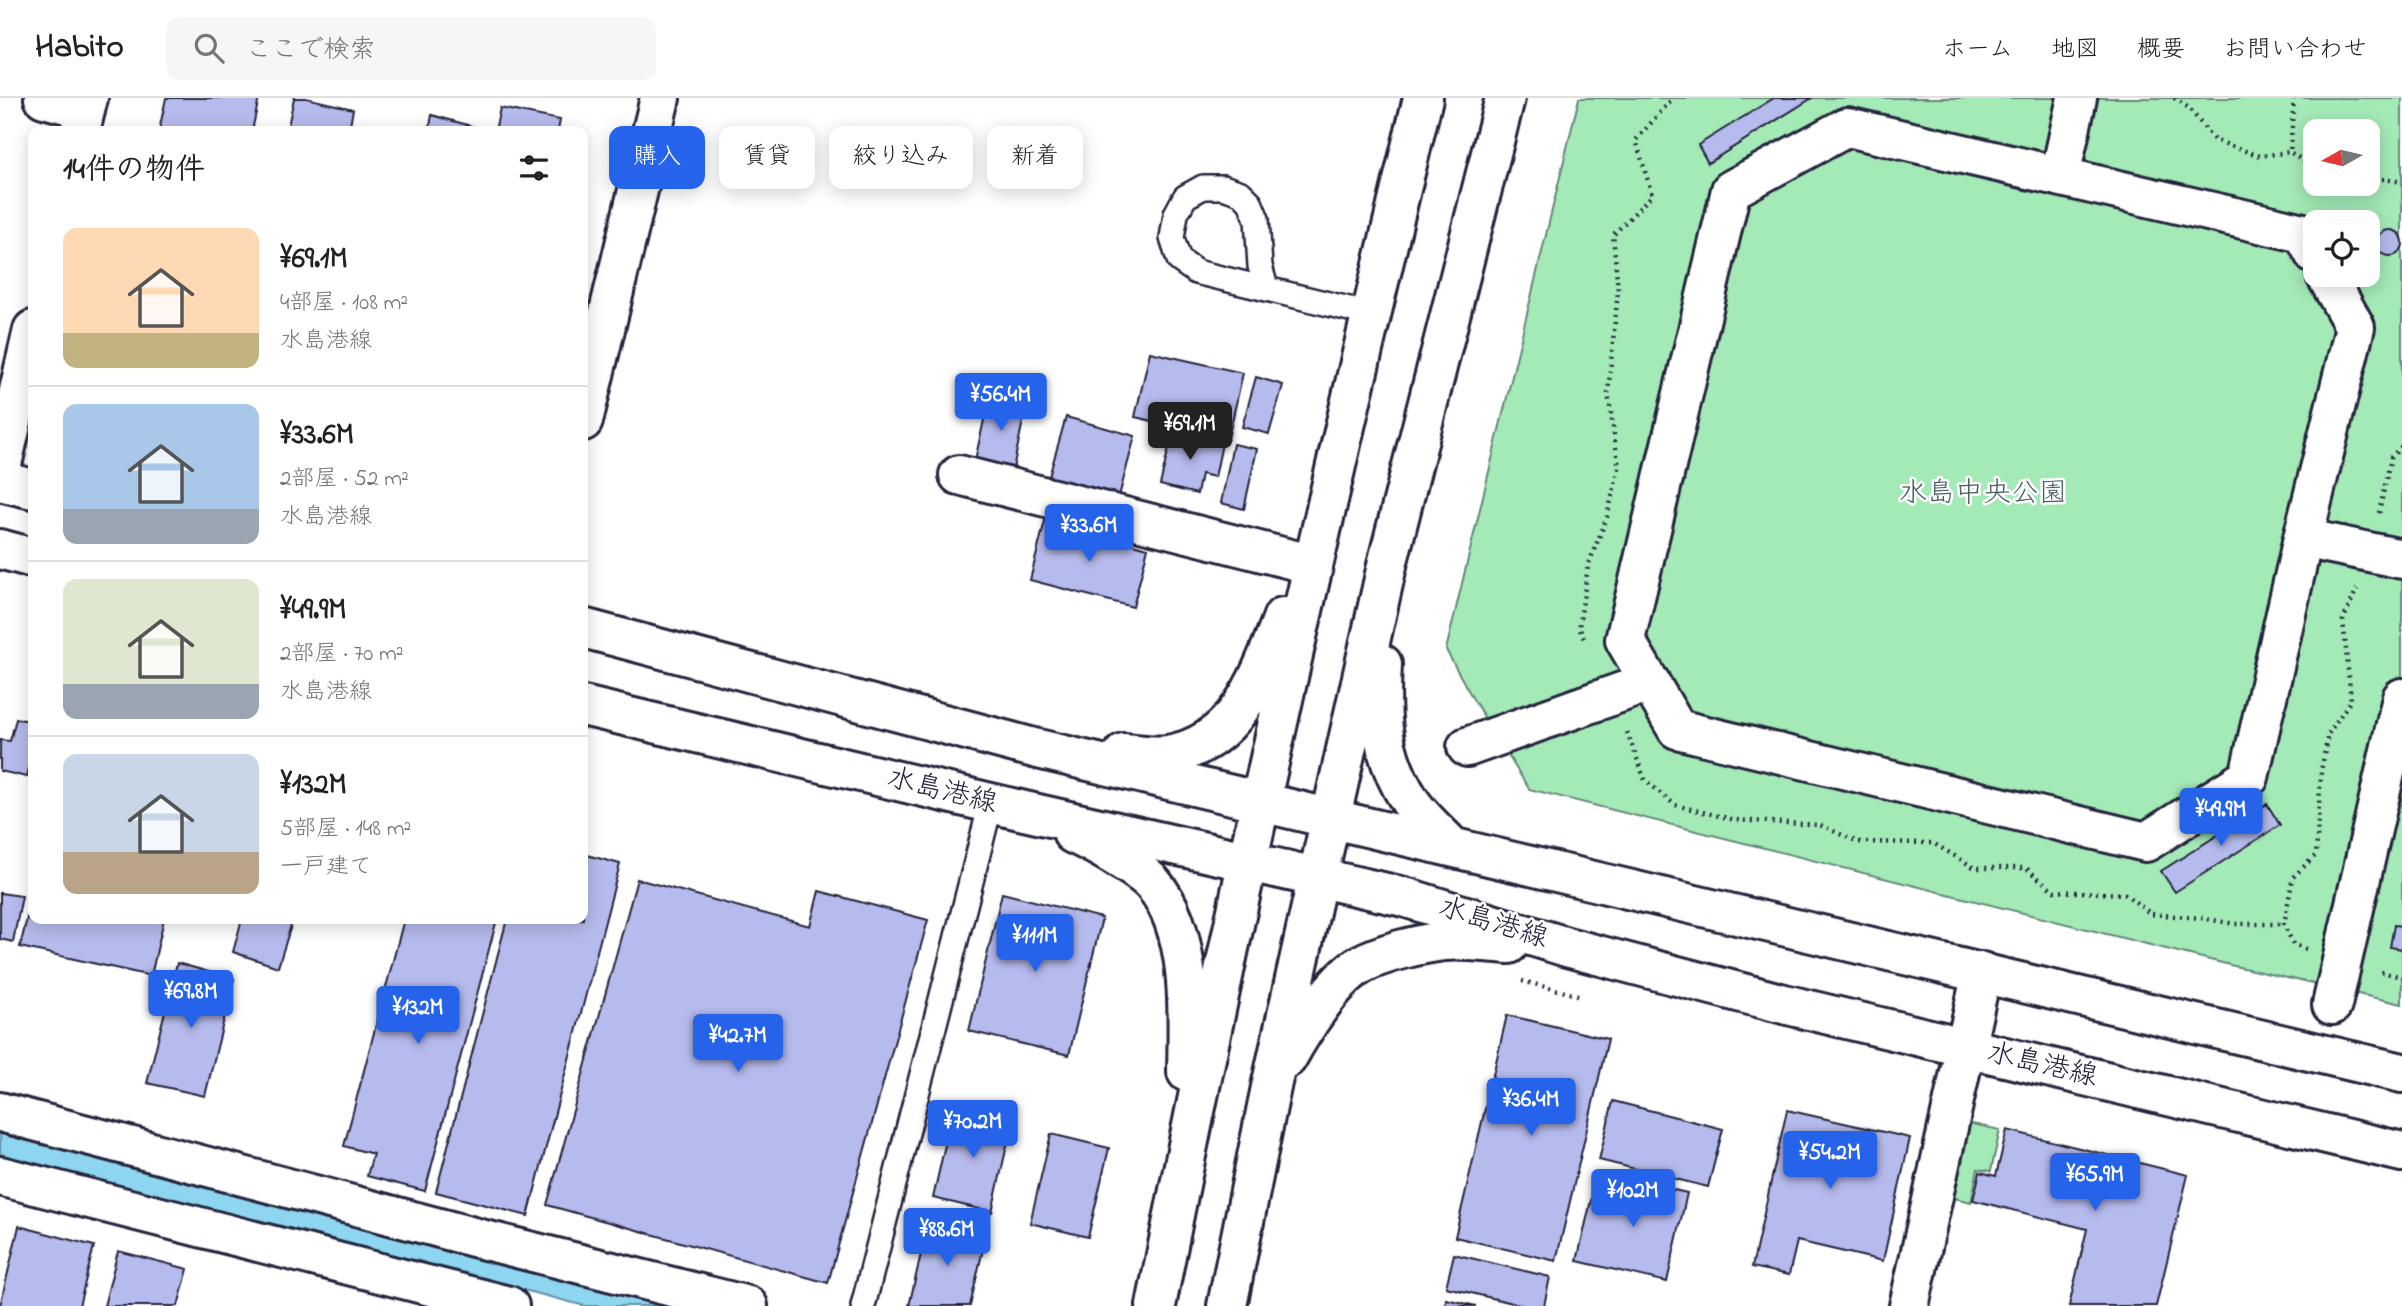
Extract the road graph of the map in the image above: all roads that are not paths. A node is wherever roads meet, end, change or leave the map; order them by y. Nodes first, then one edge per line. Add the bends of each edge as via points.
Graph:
1 (44, 98) edge
2 (660, 98) edge
3 (1423, 98) edge
4 (1505, 98) edge
5 (2077, 98) edge
6 (84, 113) edge
7 (2060, 176) junction
8 (2303, 233) edge
9 (2333, 287) edge
10 (1266, 288) junction
11 (1370, 314) junction
12 (28, 352) edge
13 (588, 400) edge
14 (0, 473) edge
15 (959, 475) dead end
16 (0, 481) edge
17 (28, 488) edge
18 (2303, 538) junction
19 (0, 549) edge
20 (1312, 552) junction
21 (2386, 556) edge
22 (28, 557) edge
23 (1388, 561) junction
24 (588, 629) edge
25 (1650, 682) junction
26 (2402, 698) edge
27 (588, 707) edge
28 (1467, 747) dead end
29 (1034, 748) junction
30 (1262, 802) junction
31 (1006, 807) junction
32 (1331, 818) junction
33 (1451, 846) junction
34 (1249, 862) junction
35 (1318, 878) junction
36 (1567, 947) junction
37 (1982, 972) junction
38 (2332, 1005) dead end
39 (1964, 1047) junction
40 (2402, 1073) edge
41 (1271, 1087) junction
42 (0, 1112) edge
43 (1187, 1147) junction
44 (2402, 1152) edge
45 (0, 1176) edge
46 (474, 1267) junction
47 (509, 1306) edge
48 (748, 1306) edge
49 (863, 1306) edge
50 (1156, 1306) edge
51 (1227, 1306) edge
52 (1909, 1306) edge

1 - 6 street
2 - 13 street
3 - 11 street
4 - 23 street
5 - 7 street
7 - 8 street
7 - 25 street via 1847,127 1731,190 1625,640
9 - 18 street via 2355,327
10 - 10 lane via 1196,272 1179,260 1172,238 1185,197 1203,187 1223,187 1250,202 1257,219
10 - 11 lane
11 - 20 street
12 - 14 street
15 - 20 street
16 - 17 street
18 - 21 street
18 - 25 street via 2249,777 2146,842 1677,729
19 - 22 street
20 - 29 street via 1260,677 1234,717 1200,746 1164,755
20 - 30 street
23 - 32 street
23 - 33 street via 1381,686 1385,749 1411,803
24 - 29 street
25 - 28 street
26 - 38 street
27 - 31 street, 水島港線
29 - 30 street
30 - 32 street
30 - 34 street
31 - 34 street, 水島港線
31 - 43 street via 1078,836 1128,866 1154,885 1170,914 1180,935 1186,980
31 - 49 lane
32 - 33 street
32 - 35 street
33 - 37 street
34 - 35 street, 水島港線
34 - 43 street
35 - 36 street, 水島港線 via 1404,897
35 - 41 street
36 - 39 street, 水島港線
36 - 41 street via 1445,941 1384,954 1363,964 1327,998
37 - 39 street
37 - 40 street
39 - 44 street, 水島港線
39 - 52 street
41 - 51 street
42 - 46 street
43 - 50 street
45 - 46 street
46 - 47 street
46 - 48 street

